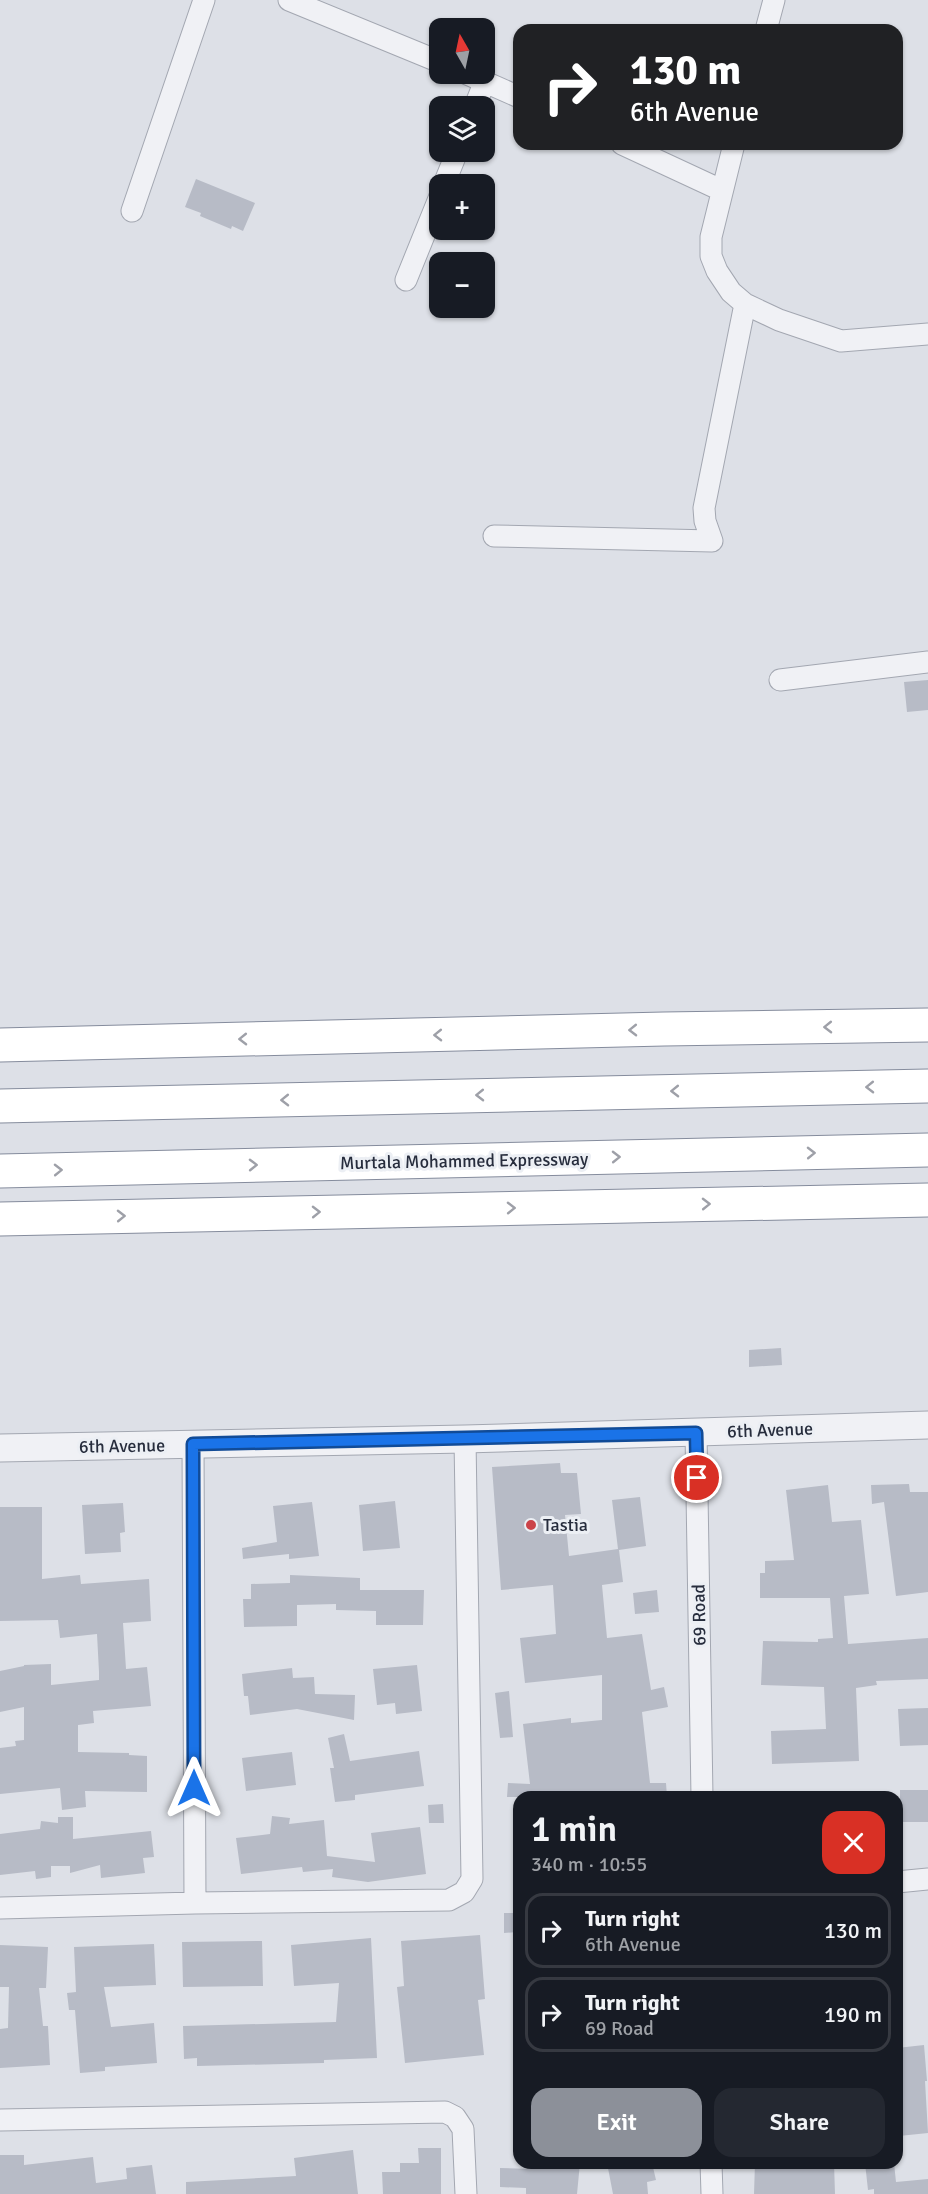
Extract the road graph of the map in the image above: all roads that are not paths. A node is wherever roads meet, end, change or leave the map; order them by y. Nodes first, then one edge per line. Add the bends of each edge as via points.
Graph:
1 (204, 0) edge
2 (289, 0) edge
3 (774, 0) edge
4 (768, 24) edge
5 (429, 57) edge
6 (491, 84) edge
7 (513, 94) edge
8 (635, 150) edge
9 (732, 150) edge
10 (721, 190) junction
11 (132, 211) dead end
12 (429, 223) edge
13 (406, 280) dead end
14 (745, 304) junction
15 (928, 334) edge
16 (494, 536) dead end
17 (928, 662) edge
18 (780, 680) dead end
19 (928, 1025) edge
20 (0, 1045) edge
21 (928, 1086) edge
22 (0, 1106) edge
23 (928, 1150) edge
24 (0, 1171) edge
25 (928, 1200) edge
26 (858, 1201) junction
27 (928, 1215) edge
28 (0, 1219) edge
29 (928, 1425) edge
30 (696, 1433) junction
31 (465, 1439) junction
32 (193, 1444) junction
33 (0, 1448) edge
34 (702, 1791) edge
35 (928, 1879) edge
36 (903, 1881) edge
37 (195, 1903) junction
38 (0, 1908) edge
39 (0, 2120) edge
40 (711, 2169) edge
41 (466, 2194) edge
42 (712, 2194) edge

1 - 11 street
2 - 5 street
3 - 4 street
6 - 7 street
8 - 10 street
9 - 10 street
10 - 14 street via 711,256 730,292
12 - 13 street
14 - 15 street via 841,341
14 - 16 street via 704,508 712,541
17 - 18 street
19 -> 20 highway
21 -> 22 highway
24 -> 23 highway, Murtala Mohammed Expressway
25 - 26 highway
26 - 27 highway
28 -> 26 highway
29 - 30 street, 6th Avenue
30 - 31 street, 6th Avenue
30 - 34 street, 69 Road
31 - 32 street, 6th Avenue
31 - 37 street via 472,1879 464,1892 449,1900
32 - 33 street, 6th Avenue
32 - 37 street
35 - 36 street
37 - 38 street
39 - 41 street via 445,2112 463,2128
40 - 42 street

